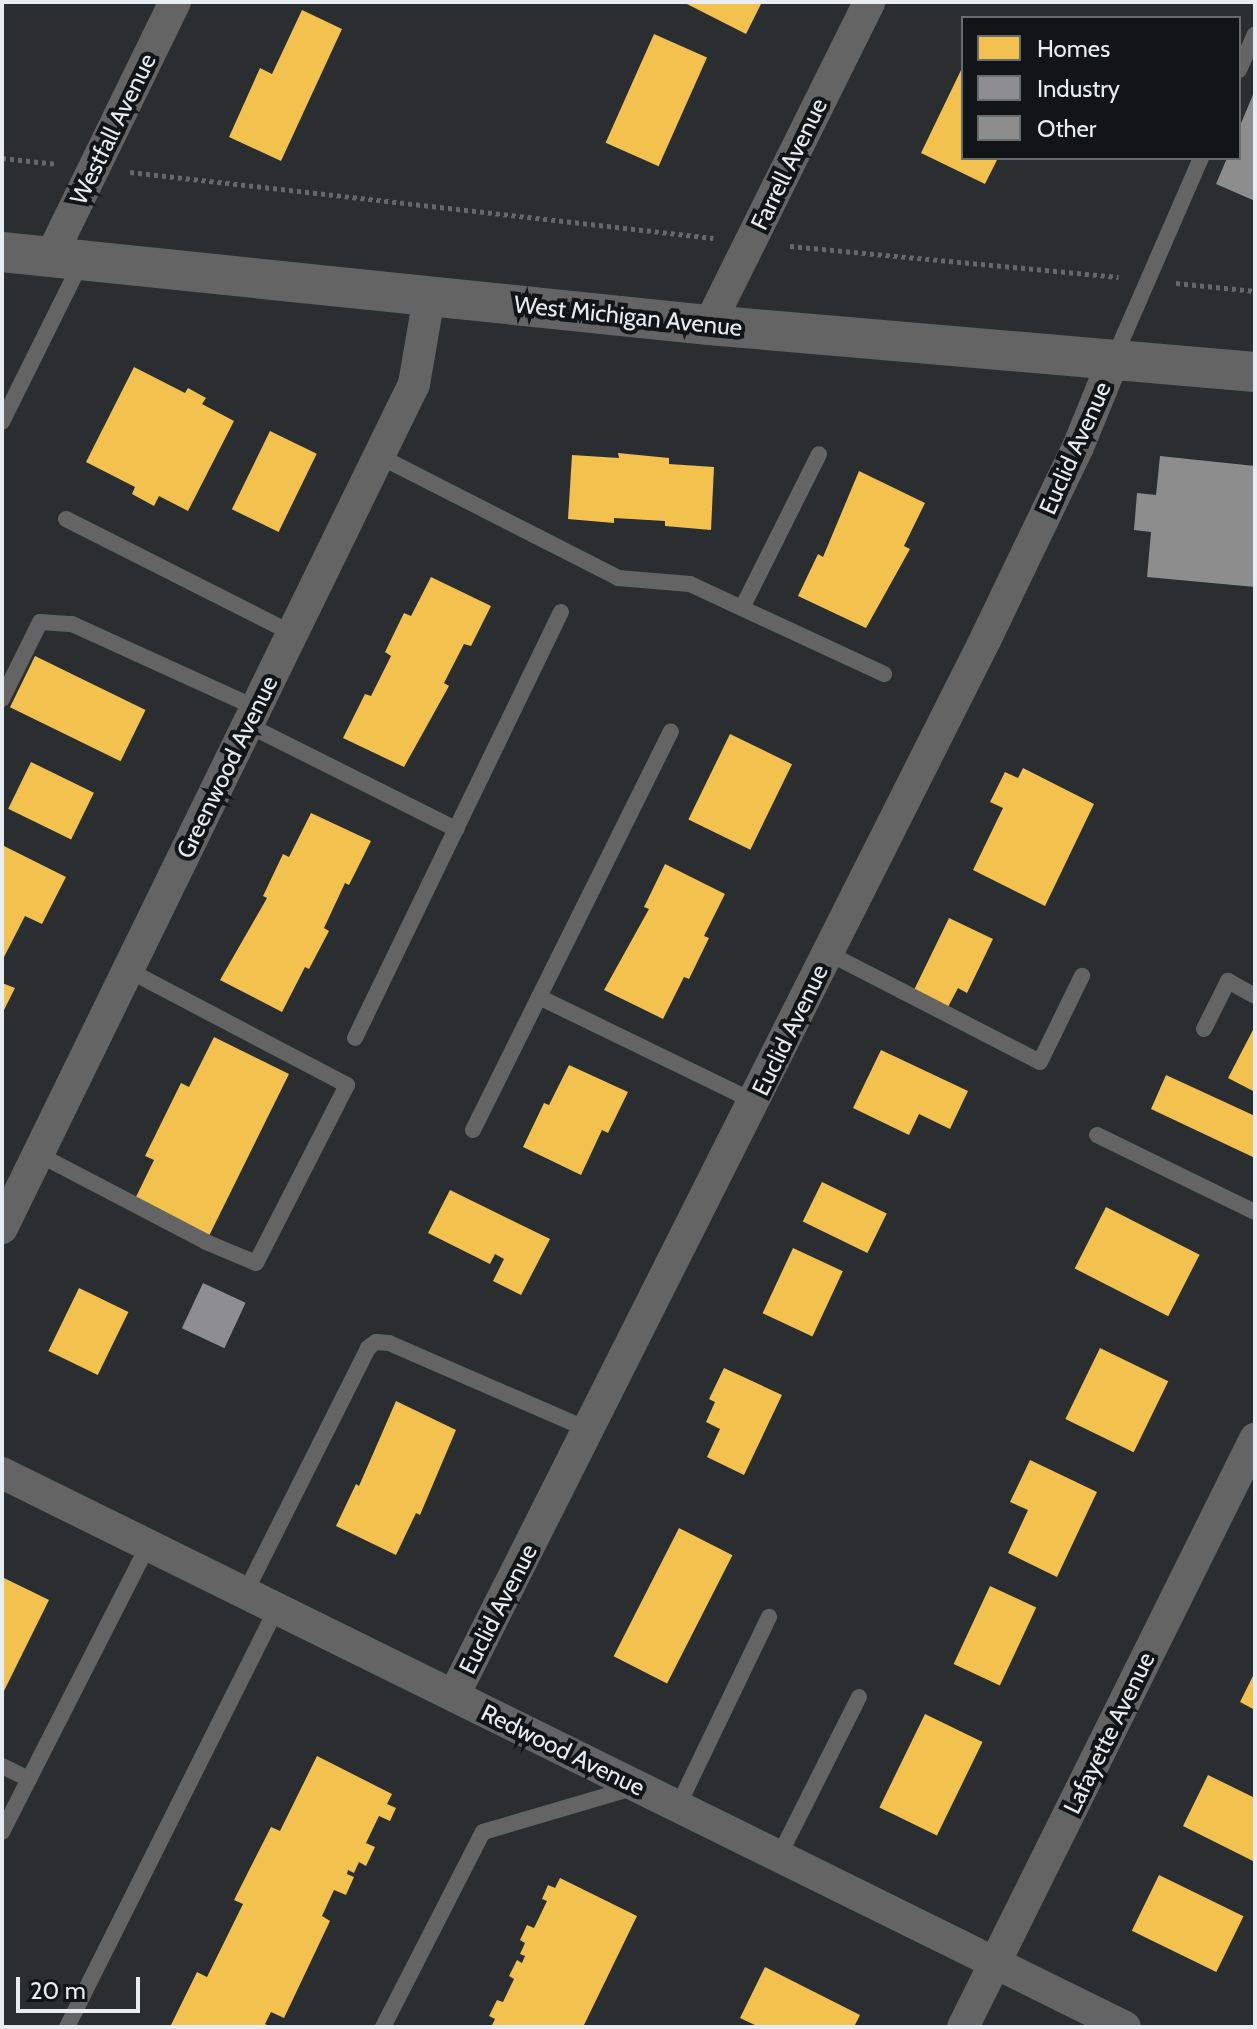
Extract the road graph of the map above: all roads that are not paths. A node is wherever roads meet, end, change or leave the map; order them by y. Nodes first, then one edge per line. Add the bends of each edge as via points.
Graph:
1 (175, 2) edge
2 (869, 2) edge
3 (1255, 34) edge
4 (1241, 66) edge
5 (1200, 160) edge
6 (2, 252) edge
7 (67, 258) junction
8 (429, 297) junction
9 (709, 325) junction
10 (1114, 359) junction
11 (1255, 372) edge
12 (2, 422) edge
13 (819, 454) dead end
14 (379, 456) junction
15 (66, 519) dead end
16 (742, 608) junction
17 (561, 612) dead end
18 (292, 633) junction
19 (884, 674) dead end
20 (2, 699) edge
21 (252, 716) junction
22 (671, 731) dead end
23 (456, 829) junction
24 (828, 953) junction
25 (128, 970) junction
26 (1082, 976) dead end
27 (1255, 996) edge
28 (539, 997) junction
29 (1204, 1029) dead end
30 (355, 1038) dead end
31 (755, 1102) junction
32 (473, 1130) dead end
33 (1097, 1135) dead end
34 (38, 1154) junction
35 (1255, 1212) edge
36 (2, 1228) edge
37 (589, 1430) junction
38 (1255, 1439) edge
39 (2, 1473) edge
40 (148, 1545) junction
41 (245, 1593) junction
42 (277, 1608) junction
43 (769, 1617) dead end
44 (454, 1695) junction
45 (859, 1697) dead end
46 (2, 1766) edge
47 (29, 1779) junction
48 (638, 1787) junction
49 (678, 1806) junction
50 (2, 1832) edge
51 (779, 1856) junction
52 (994, 1963) junction
53 (67, 2027) edge
54 (383, 2027) edge
55 (963, 2027) edge
56 (1125, 2027) edge

1 - 7 street, Westfall Avenue via 94,167
2 - 9 street, Farrell Avenue
3 - 4 lane
5 - 10 lane
6 - 7 street, West Michigan Avenue
7 - 8 street, West Michigan Avenue
7 - 12 lane
8 - 9 street, West Michigan Avenue
8 - 14 street, Greenwood Avenue via 414,384
9 - 10 street, West Michigan Avenue
10 - 11 street, West Michigan Avenue
10 - 24 street, Euclid Avenue via 1065,474
13 - 16 lane
14 - 16 lane via 618,578 690,584
14 - 18 street, Greenwood Avenue
15 - 18 lane
16 - 19 lane
17 - 23 lane
18 - 21 street, Greenwood Avenue
20 - 21 lane via 40,622 72,624
21 - 23 lane
21 - 25 street, Greenwood Avenue
22 - 28 lane
23 - 30 lane
24 - 26 lane via 1040,1062
24 - 31 street, Euclid Avenue
25 - 34 street, Greenwood Avenue
25 - 34 lane via 347,1085 256,1263
27 - 29 lane via 1228,981
28 - 31 lane
28 - 32 lane
31 - 37 street, Euclid Avenue
33 - 35 lane
34 - 36 street, Greenwood Avenue
37 - 41 lane via 389,1343 376,1342 347,1388
37 - 44 street, Euclid Avenue
38 - 52 street, Lafayette Avenue
39 - 40 street, Redwood Avenue
40 - 41 street, Redwood Avenue
40 - 47 lane
41 - 42 street, Redwood Avenue
42 - 44 street, Redwood Avenue
42 - 53 lane
43 - 49 lane
44 - 48 street, Redwood Avenue
45 - 51 lane
46 - 47 lane
47 - 50 lane
48 - 49 street, Redwood Avenue
48 - 54 lane via 483,1832
49 - 51 street, Redwood Avenue
51 - 52 street, Redwood Avenue
52 - 55 street, Lafayette Avenue
52 - 56 street, Redwood Avenue

